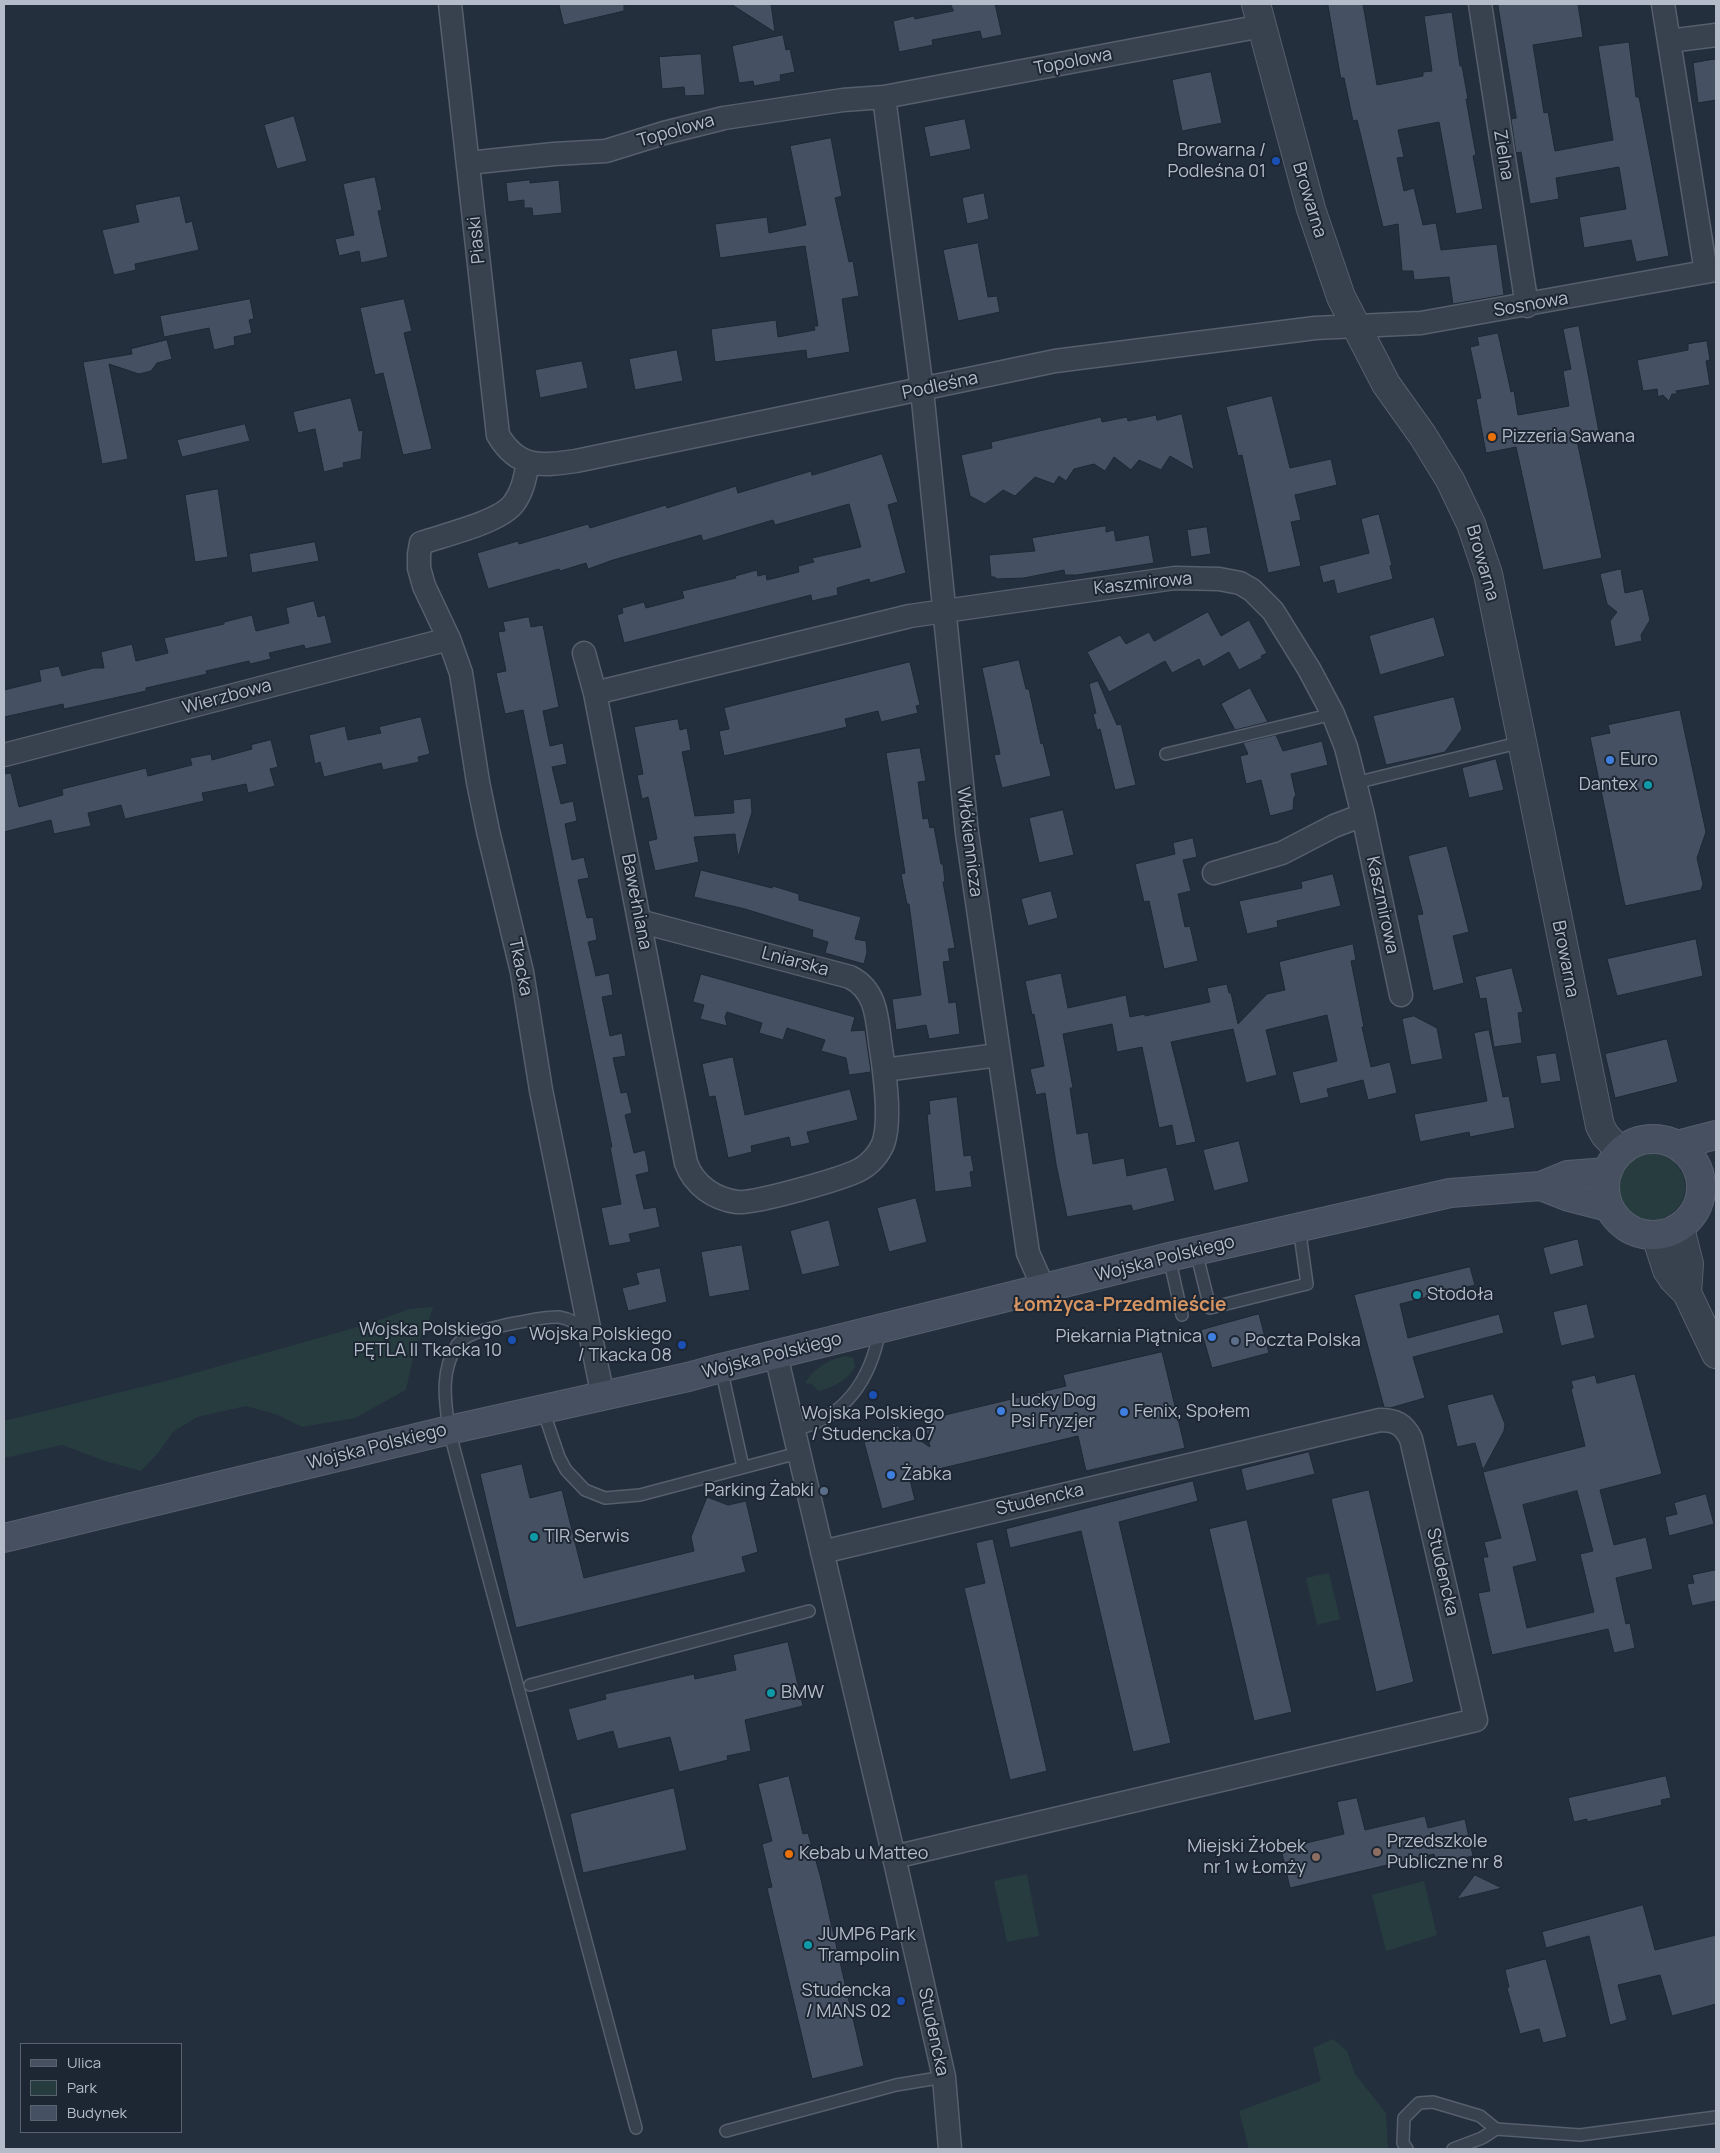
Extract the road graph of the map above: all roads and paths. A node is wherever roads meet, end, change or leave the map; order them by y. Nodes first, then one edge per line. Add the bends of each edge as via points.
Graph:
1 (450, 4) edge
2 (1480, 4) edge
3 (1663, 4) edge
4 (1259, 15) edge
5 (1716, 35) edge
6 (1669, 41) junction
7 (884, 98) junction
8 (468, 164) junction
9 (1711, 271) edge
10 (1527, 306) junction
11 (1354, 326) junction
12 (922, 390) junction
13 (528, 463) junction
14 (944, 610) junction
15 (449, 639) junction
16 (584, 653) dead end
17 (596, 693) junction
18 (1333, 714) junction
19 (1522, 742) junction
20 (1166, 754) dead end
21 (4, 755) edge
22 (1355, 783) junction
23 (1362, 815) junction
24 (1214, 873) dead end
25 (639, 921) junction
26 (1401, 995) dead end
27 (998, 1055) junction
28 (884, 1070) junction
29 (1716, 1135) edge
30 (1677, 1145) junction
31 (1613, 1161) junction
32 (1708, 1171) edge
33 (1541, 1186) junction
34 (1608, 1207) junction
35 (1299, 1227) junction
36 (1668, 1232) junction
37 (1196, 1251) junction
38 (1168, 1258) junction
39 (1044, 1289) junction
40 (1182, 1315) dead end
41 (880, 1329) junction
42 (592, 1335) junction
43 (1716, 1354) edge
44 (776, 1355) junction
45 (721, 1368) junction
46 (603, 1397) junction
47 (544, 1410) junction
48 (449, 1430) junction
49 (793, 1430) junction
50 (798, 1453) junction
51 (743, 1467) junction
52 (4, 1538) edge
53 (822, 1552) junction
54 (809, 1611) dead end
55 (530, 1685) dead end
56 (894, 1857) junction
57 (944, 2077) junction
58 (1716, 2117) edge
59 (636, 2128) dead end
60 (1496, 2129) junction
61 (726, 2131) dead end
62 (950, 2149) edge
63 (1407, 2149) edge
64 (1453, 2149) edge

1 - 8 street, Piaski
2 - 10 street, Zielna
3 - 6 street, Sosnowa
4 - 7 street, Topolowa
4 - 11 street, Browarna via 1311,209 1340,297
5 - 6 street
6 - 9 street, Sosnowa
7 - 8 street, Topolowa via 843,100 724,118 606,151
7 - 12 street
8 - 13 street, Piaski via 498,435 506,449
9 - 10 street, Sosnowa
10 - 11 street, Sosnowa via 1421,324
11 - 12 street, Podleśna via 1315,328 1054,361
11 - 19 street, Browarna via 1386,384 1450,480 1471,524 1488,574
12 - 13 street, Podleśna via 576,462
12 - 14 street, Włókiennicza
13 - 15 street, Tkacka via 521,491 513,505 500,516 421,543 419,568 424,586
14 - 17 street
14 - 18 street, Kaszmirowa via 1180,577 1230,580 1252,590 1273,611
14 - 27 street, Włókiennicza via 967,833
15 - 21 street, Wierzbowa
15 - 42 street, Tkacka via 461,673 478,782 522,972 541,1090
16 - 17 street, Bawełniana
17 - 25 street, Bawełniana
18 - 20 lane
18 - 22 street, Kaszmirowa
19 - 22 lane
19 - 31 street, Browarna via 1600,1126
22 - 23 street, Kaszmirowa
23 - 24 street via 1282,853
23 - 26 street, Kaszmirowa
25 - 28 street, Lniarska via 855,980 867,991 873,1003
25 - 28 street, Bawełniana via 686,1163 704,1189 720,1198 743,1202 835,1179 861,1169 877,1154 883,1143 886,1114
27 - 28 street
27 - 39 street, Włókiennicza via 1028,1253
29 - 30 main road
30 - 31 main road via 1666,1140 1642,1140 1630,1144
30 - 32 main road
31 - 33 main road, Wojska Polskiego
31 - 34 main road via 1604,1189
32 - 36 main road via 1698,1207 1690,1218
33 - 34 main road, Wojska Polskiego
33 - 35 main road, Wojska Polskiego via 1450,1193
34 - 36 main road via 1627,1229 1641,1235
35 - 37 main road, Wojska Polskiego
35 - 37 lane via 1307,1284 1210,1308
36 - 43 street via 1672,1279 1687,1293
37 - 38 main road, Wojska Polskiego
38 - 39 main road, Wojska Polskiego
38 - 40 lane
39 - 41 main road, Wojska Polskiego
41 - 44 main road, Wojska Polskiego
41 - 49 lane via 868,1372 849,1399 824,1419
42 - 46 street, Tkacka
42 - 48 lane via 570,1320 546,1317 472,1334 459,1343 449,1360 444,1385
44 - 45 main road, Wojska Polskiego
44 - 49 street, Studencka
45 - 46 main road, Wojska Polskiego
45 - 51 lane
46 - 47 main road, Wojska Polskiego
47 - 48 main road, Wojska Polskiego
47 - 51 lane via 566,1470 594,1495 605,1498 640,1495
48 - 52 main road, Wojska Polskiego
48 - 59 lane
49 - 50 street, Studencka
50 - 51 lane
50 - 53 street, Studencka
53 - 56 street, Studencka
53 - 56 street, Studencka via 1380,1420 1401,1424 1411,1439 1476,1720
54 - 55 lane
56 - 57 street, Studencka
57 - 61 lane via 896,2085
57 - 62 street, Studencka
58 - 60 lane via 1580,2134
60 - 63 lane via 1480,2116 1455,2107 1433,2102 1419,2103 1404,2118 1403,2143
60 - 64 lane

